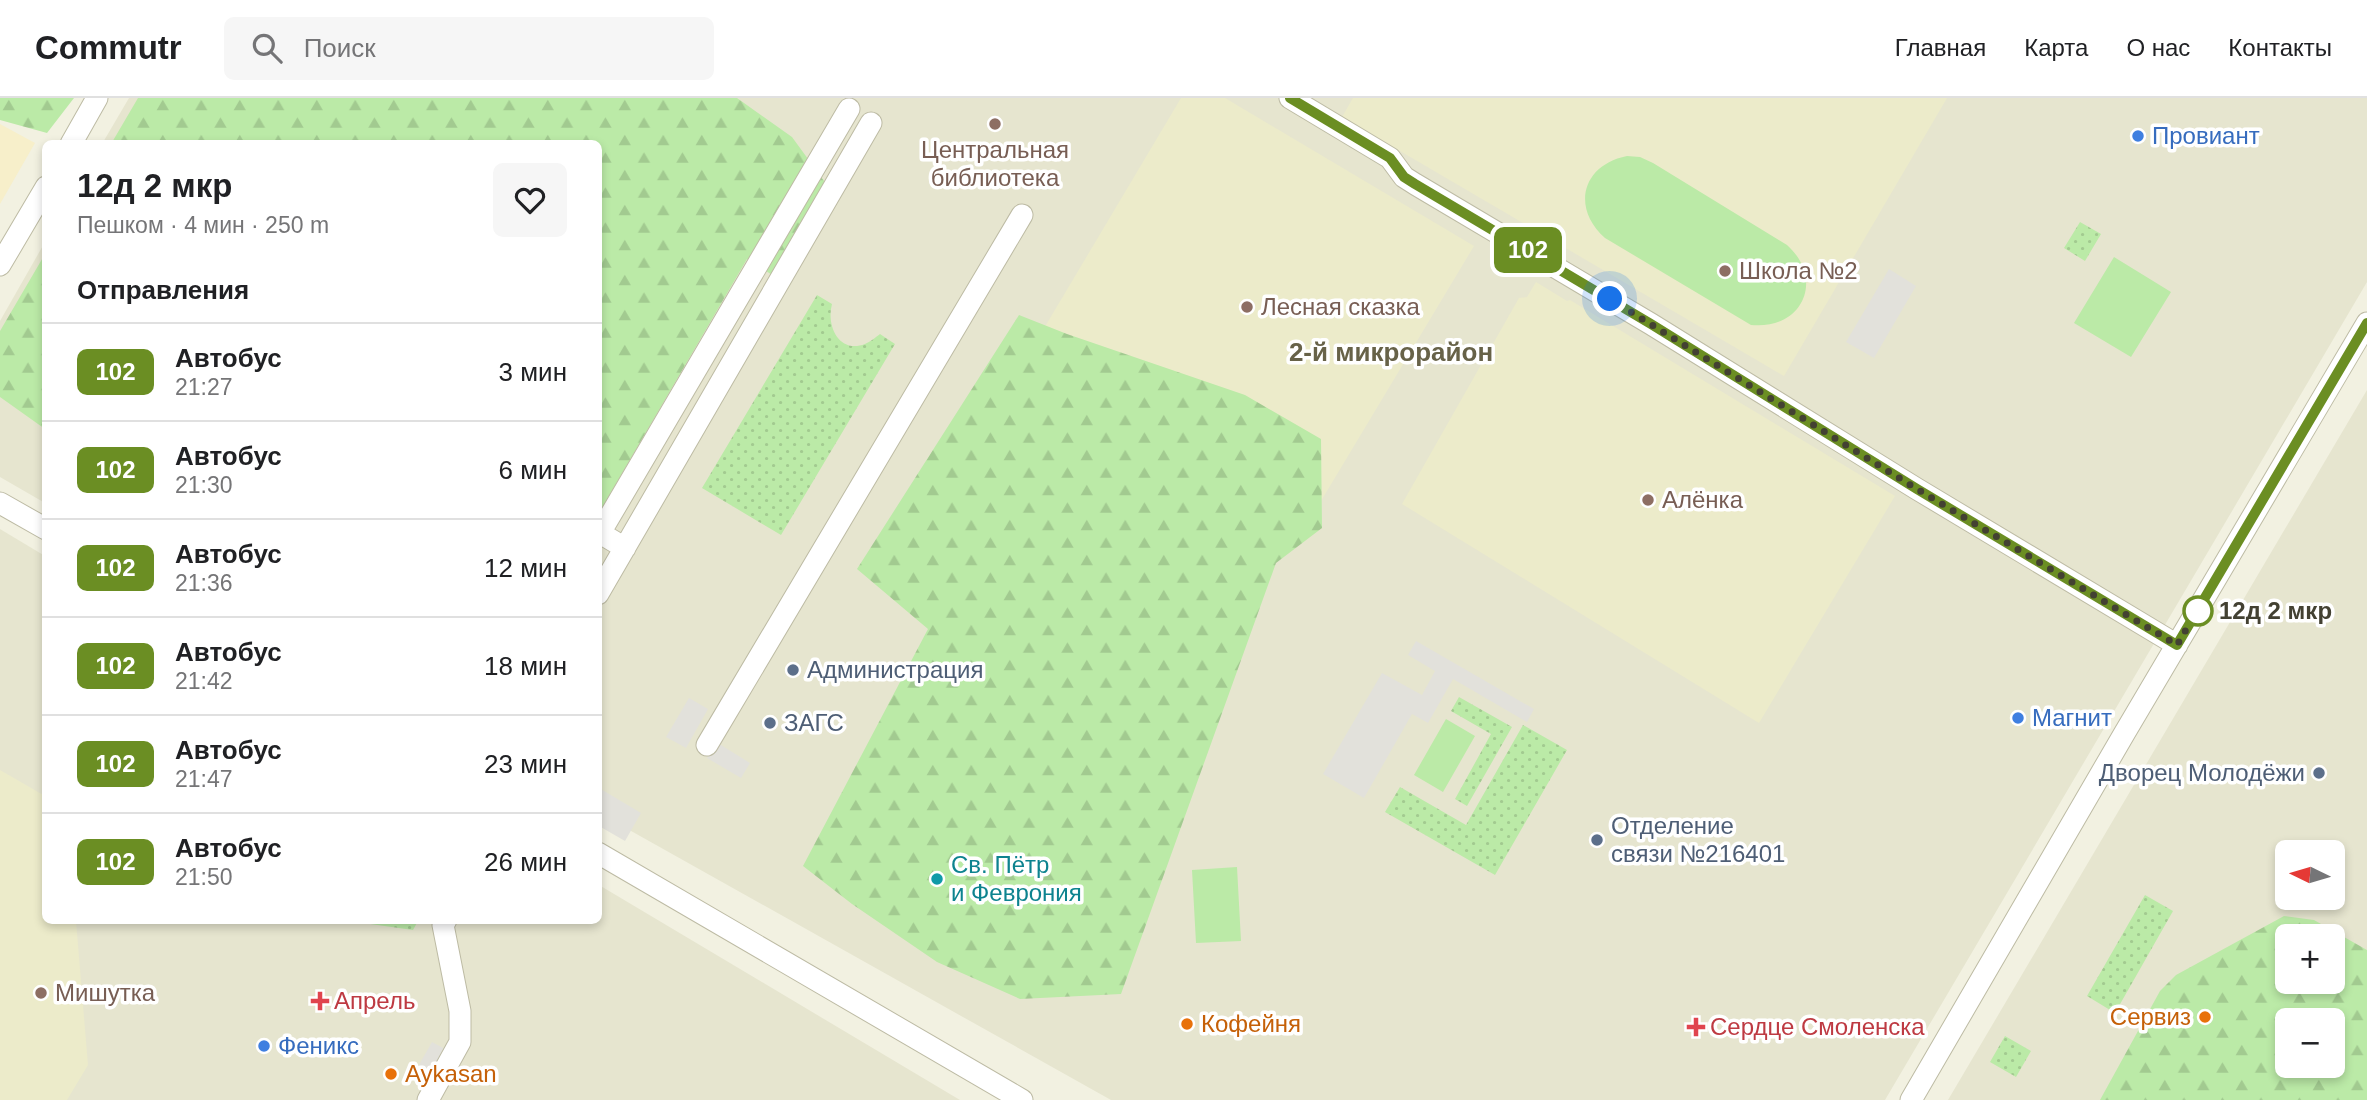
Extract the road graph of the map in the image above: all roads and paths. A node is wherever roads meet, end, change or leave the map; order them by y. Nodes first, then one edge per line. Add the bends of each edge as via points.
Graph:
1 (97, 98) edge
2 (1290, 98) edge
3 (849, 109) dead end
4 (871, 123) dead end
5 (73, 140) edge
6 (42, 194) edge
7 (1022, 215) dead end
8 (0, 265) edge
9 (2367, 323) edge
10 (0, 503) edge
11 (42, 527) edge
12 (602, 530) edge
13 (602, 534) edge
14 (625, 548) junction
15 (602, 587) edge
16 (2177, 645) junction
17 (707, 745) dead end
18 (602, 855) edge
19 (444, 924) edge
20 (428, 1100) edge
21 (1022, 1100) edge
22 (1911, 1100) edge

1 - 5 street
2 - 16 street via 1390,158 1415,184
3 - 12 street
4 - 14 street
6 - 8 street
7 - 17 street
9 - 16 street
10 - 11 street
13 - 14 street
14 - 15 street
16 - 22 street
18 - 21 street
19 - 20 street via 460,1011 460,1042

